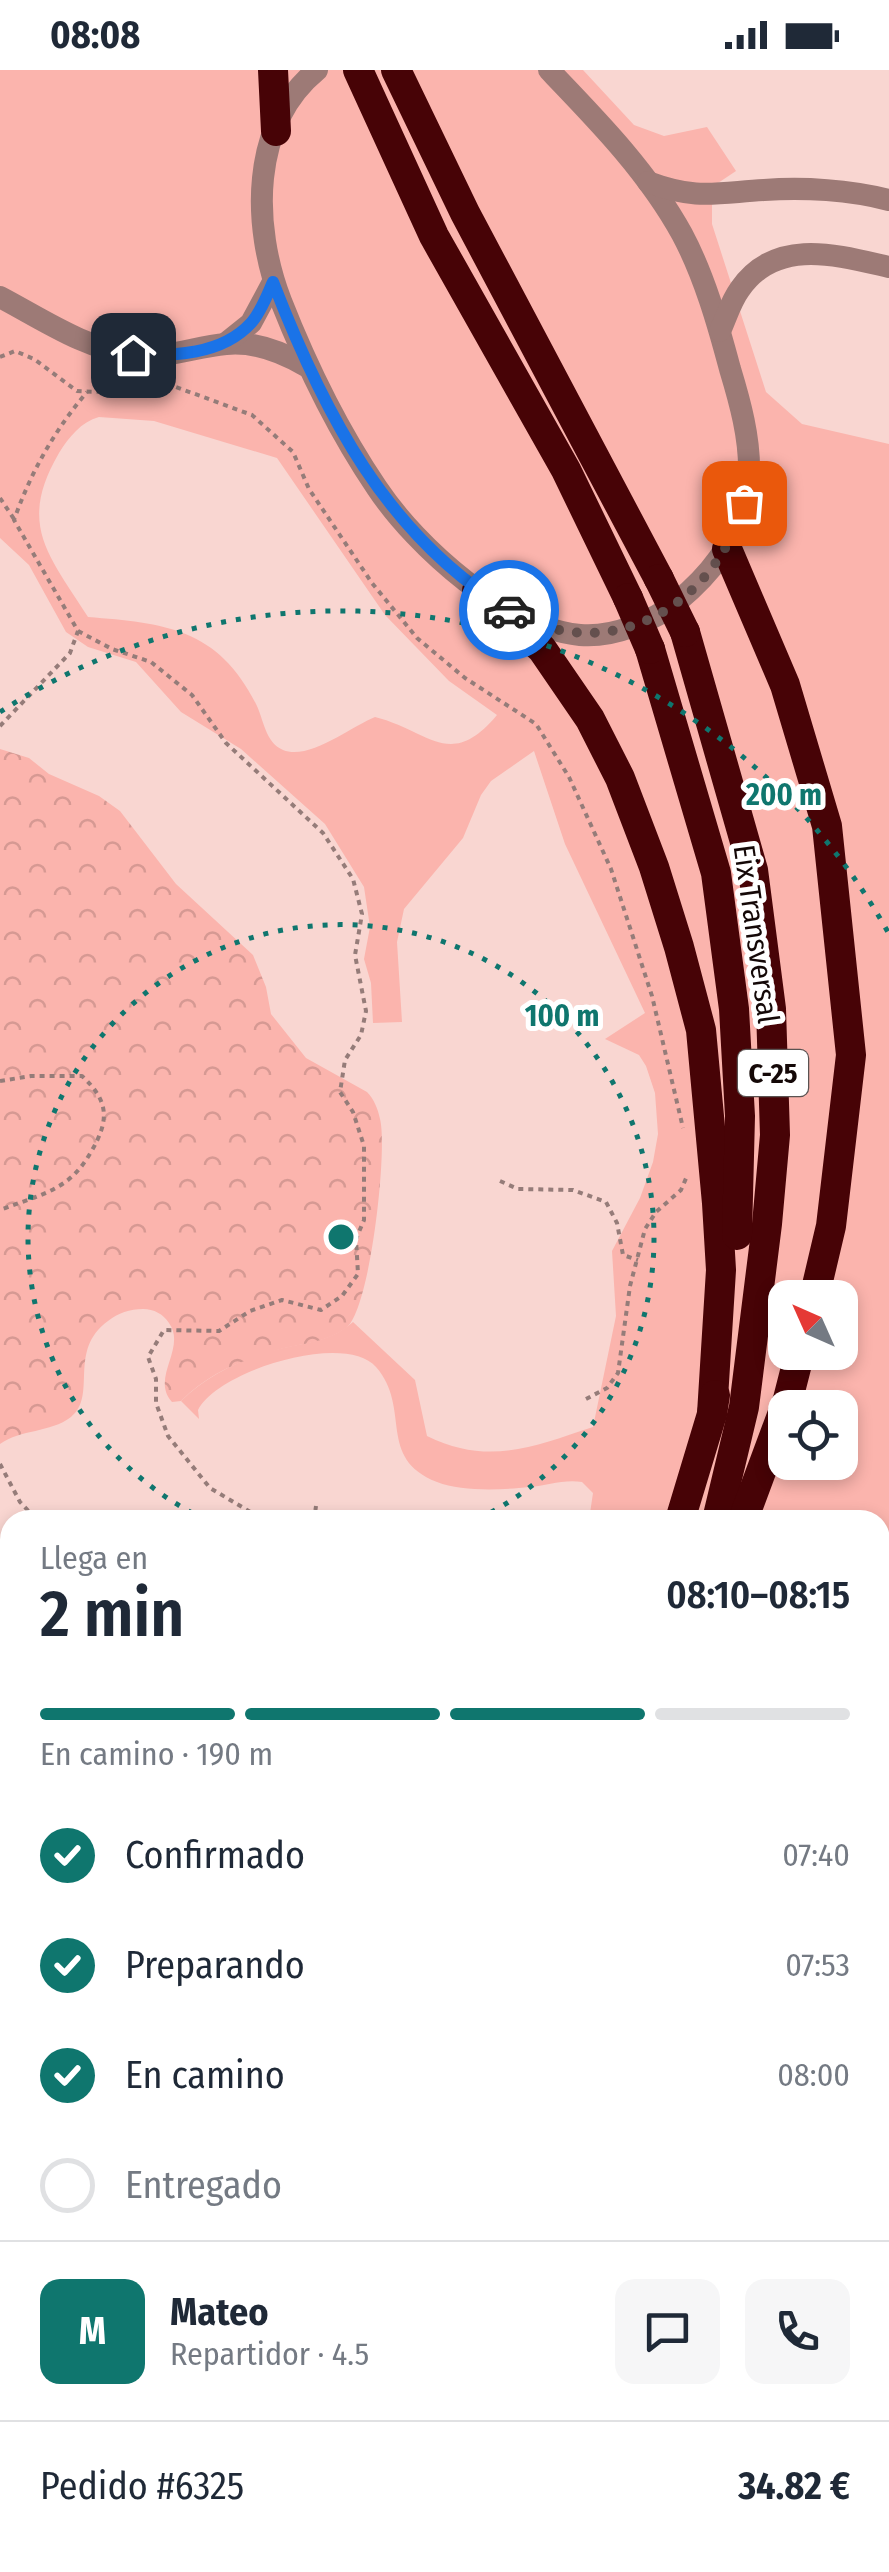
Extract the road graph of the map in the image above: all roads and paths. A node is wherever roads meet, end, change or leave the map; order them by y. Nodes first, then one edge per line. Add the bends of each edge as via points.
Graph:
1 (273, 70) edge
2 (317, 70) edge
3 (549, 70) edge
4 (398, 76) edge
5 (363, 81) edge
6 (276, 132) junction
7 (648, 182) junction
8 (889, 200) edge
9 (889, 267) edge
10 (273, 282) junction
11 (0, 296) edge
12 (720, 331) junction
13 (226, 344) junction
14 (0, 358) edge
15 (306, 366) junction
16 (87, 392) junction
17 (0, 498) edge
18 (14, 520) junction
19 (727, 549) junction
20 (477, 591) junction
21 (78, 631) junction
22 (0, 726) edge
23 (0, 1081) edge
24 (686, 1142) dead end
25 (690, 1170) dead end
26 (500, 1181) dead end
27 (0, 1210) edge
28 (638, 1260) junction
29 (818, 1280) edge
30 (795, 1370) edge
31 (586, 1399) dead end
32 (712, 1414) junction
33 (0, 1464) edge
34 (316, 1506) dead end
35 (28, 1510) edge
36 (247, 1510) edge
37 (315, 1510) edge
38 (683, 1510) edge
39 (719, 1510) edge
40 (747, 1510) edge

1 - 6 highway
2 - 6 street
3 - 7 street
4 - 39 highway, Eix Transversal / C-25, bridge via 685,632 754,870 771,1009 775,1135 744,1407
5 - 32 highway, Eix Transversal / C-25, bridge via 434,236 566,470 628,598 650,650 716,874 740,1116 736,1238
6 - 10 street via 262,165
7 - 8 street via 692,196 818,190
7 - 12 street via 691,253
9 - 12 street via 798,252 762,265 739,290
10 - 13 street via 251,324
10 - 15 street
11 - 13 street via 76,337 133,355 172,356
12 - 19 street via 742,413 749,473
13 - 15 street via 255,345
14 - 16 path via 14,351
15 - 20 street via 378,491
16 - 18 path via 46,447
16 - 24 path via 176,388 252,415 292,452 372,584 417,638 536,724 611,869 652,996
17 - 18 path
18 - 21 path
19 - 20 street via 704,580 668,610 618,631 580,635 521,618
19 - 29 highway via 785,685 827,826 851,1055 832,1226
20 - 32 highway via 542,649 590,719 620,778 679,948 701,1030 717,1203 721,1270
21 - 22 path via 70,654
21 - 36 path via 151,662 192,695 226,743 323,833 353,879 362,914 355,955 366,1011 345,1060 340,1092 364,1146 358,1274 321,1310 282,1300 219,1331 164,1330 148,1357 168,1436 210,1488
23 - 27 path via 82,1076 106,1114 99,1140 69,1180
25 - 28 path via 681,1190 645,1228
26 - 28 path via 572,1190 606,1202 618,1222 623,1255
28 - 31 path via 618,1372 607,1388
30 - 40 highway
32 - 38 highway, Eix Transversal / C-25
33 - 35 path
34 - 37 path

